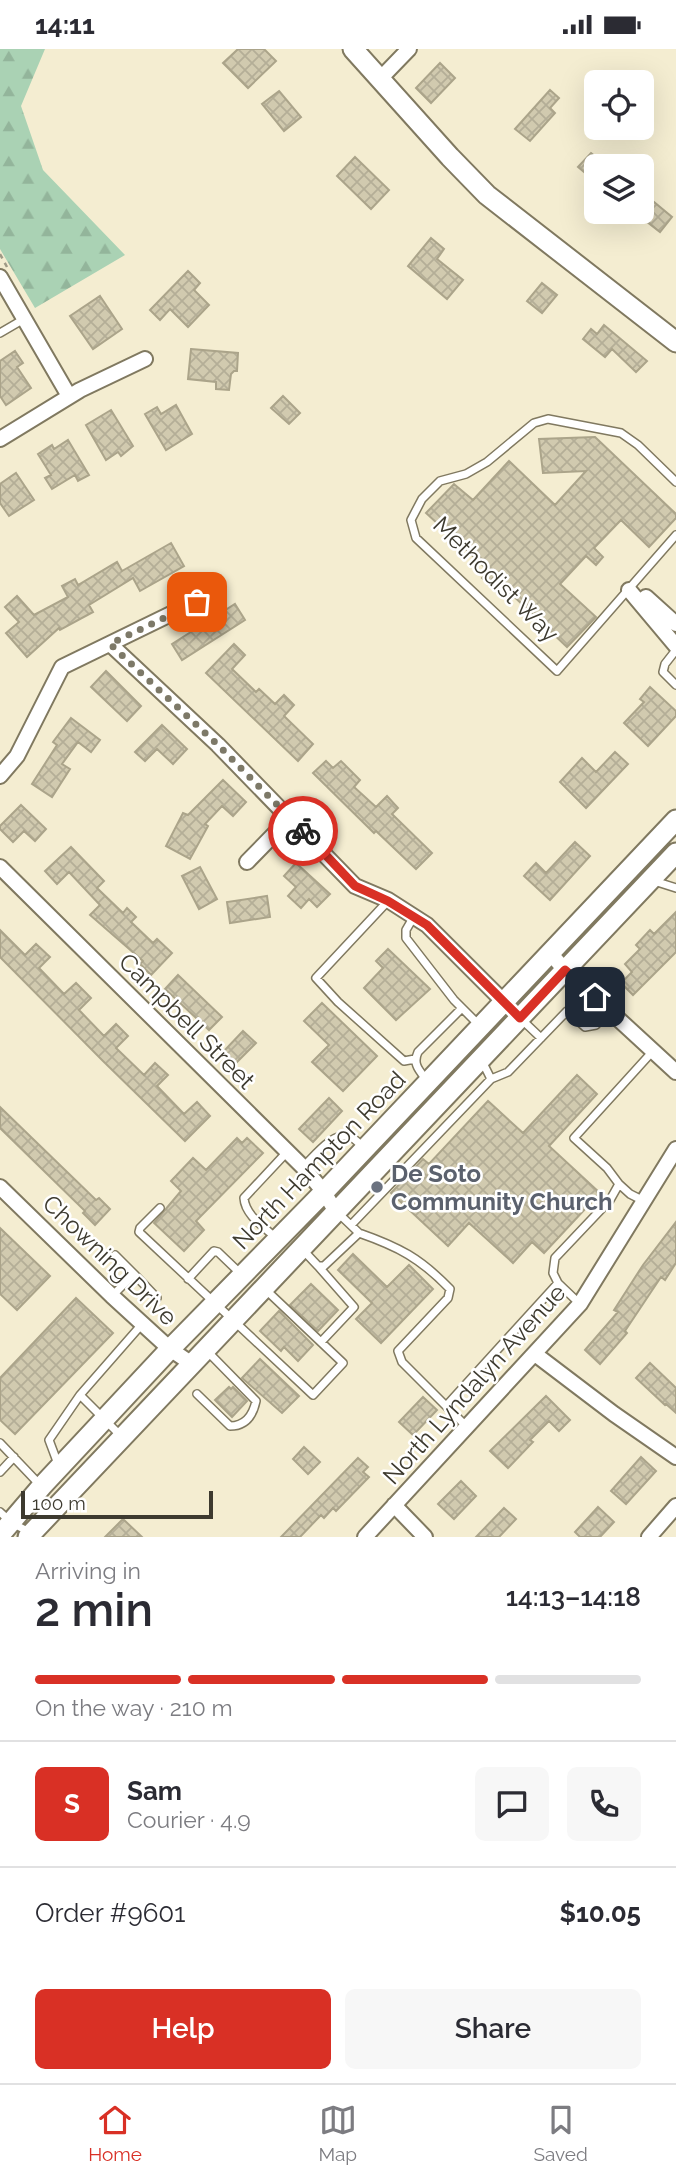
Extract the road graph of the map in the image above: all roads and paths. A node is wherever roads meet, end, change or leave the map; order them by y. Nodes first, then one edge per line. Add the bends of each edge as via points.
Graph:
1 (353, 49) edge
2 (409, 49) edge
3 (379, 80) junction
4 (0, 277) edge
5 (25, 318) junction
6 (0, 333) edge
7 (676, 342) edge
8 (145, 359) dead end
9 (69, 396) junction
10 (0, 439) edge
11 (676, 482) edge
12 (676, 535) edge
13 (631, 587) junction
14 (218, 591) dead end
15 (676, 624) edge
16 (110, 644) junction
17 (676, 648) edge
18 (676, 685) edge
19 (0, 776) edge
20 (290, 818) junction
21 (676, 820) edge
22 (676, 853) edge
23 (247, 862) dead end
24 (0, 867) edge
25 (650, 880) junction
26 (676, 888) edge
27 (388, 901) junction
28 (413, 918) junction
29 (551, 953) junction
30 (565, 970) junction
31 (505, 1002) junction
32 (462, 1007) junction
33 (610, 1010) junction
34 (520, 1018) junction
35 (481, 1027) junction
36 (541, 1038) junction
37 (465, 1044) junction
38 (653, 1050) junction
39 (415, 1059) junction
40 (481, 1059) junction
41 (676, 1072) edge
42 (491, 1079) junction
43 (428, 1082) junction
44 (371, 1143) junction
45 (676, 1149) edge
46 (287, 1151) junction
47 (393, 1152) junction
48 (303, 1167) junction
49 (619, 1184) junction
50 (0, 1187) edge
51 (324, 1192) junction
52 (644, 1201) junction
53 (160, 1209) dead end
54 (344, 1219) junction
55 (359, 1233) junction
56 (277, 1240) junction
57 (302, 1248) junction
58 (115, 1255) dead end
59 (318, 1266) junction
60 (134, 1274) junction
61 (242, 1275) junction
62 (188, 1279) junction
63 (558, 1283) junction
64 (264, 1288) junction
65 (112, 1296) junction
66 (158, 1298) dead end
67 (214, 1304) junction
68 (580, 1304) junction
69 (232, 1322) junction
70 (143, 1323) junction
71 (321, 1342) junction
72 (170, 1349) junction
73 (206, 1350) junction
74 (535, 1354) junction
75 (191, 1364) junction
76 (197, 1394) dead end
77 (80, 1395) junction
78 (446, 1406) junction
79 (104, 1418) junction
80 (467, 1427) junction
81 (122, 1438) junction
82 (0, 1443) edge
83 (14, 1457) junction
84 (676, 1457) edge
85 (65, 1463) junction
86 (0, 1472) edge
87 (87, 1475) junction
88 (42, 1486) junction
89 (394, 1505) junction
90 (676, 1506) edge
91 (4, 1524) edge
92 (32, 1536) edge
93 (365, 1537) edge
94 (425, 1537) edge
95 (649, 1537) edge

1 - 3 main road
2 - 3 street
3 - 7 main road via 488,195
4 - 5 street
5 - 6 lane
5 - 9 street
8 - 9 street
9 - 10 street
11 - 13 lane, Methodist Way via 621,433 548,419 534,423 467,474 440,481 422,499 411,520 416,538 557,671
12 - 13 lane, Methodist Way
13 - 15 street
13 - 17 street
14 - 16 street
16 - 19 street via 62,667 17,756
16 - 20 street
17 - 18 lane via 663,672
20 - 23 street
20 - 27 street via 355,886
21 - 29 main road, North Hampton Road
22 - 25 main road, North Hampton Road
24 - 46 street, Campbell Street
25 - 26 lane
25 - 30 main road, North Hampton Road
27 - 28 street
27 - 39 lane via 316,978 404,1061
28 - 31 street via 427,925
28 - 32 lane via 406,938
29 - 30 street
29 - 31 main road, North Hampton Road
30 - 33 street
30 - 34 main road, North Hampton Road
31 - 34 street
31 - 35 main road, North Hampton Road
32 - 35 lane
32 - 39 lane
33 - 36 lane via 596,1025 585,1027 567,1011
33 - 38 street
34 - 36 lane
34 - 40 main road, North Hampton Road
35 - 37 main road, North Hampton Road
36 - 42 lane via 508,1072
37 - 40 main road
37 - 43 main road, North Hampton Road
38 - 41 street
38 - 49 lane via 574,1139
39 - 43 lane
40 - 42 lane
40 - 47 main road, North Hampton Road
42 - 54 lane
43 - 44 main road, North Hampton Road
44 - 47 main road
44 - 48 lane via 341,1136
44 - 51 main road, North Hampton Road
45 - 52 street, North Lyndalyn Avenue
46 - 48 street, Campbell Street
46 - 56 lane via 244,1198 248,1212
47 - 54 main road, North Hampton Road
48 - 51 street, Campbell Street
49 - 52 lane
49 - 63 lane via 610,1200 555,1258 553,1273
50 - 65 street, Chowning Drive
51 - 54 street, Campbell Street
51 - 56 main road, North Hampton Road
52 - 68 street, North Lyndalyn Avenue
53 - 62 lane via 139,1232
54 - 55 lane
54 - 57 main road, North Hampton Road
55 - 59 lane via 324,1266
55 - 78 lane via 405,1251 450,1289 448,1298 398,1351 402,1362
56 - 61 main road, North Hampton Road
57 - 59 lane
57 - 64 main road, North Hampton Road
58 - 60 lane
59 - 71 lane via 354,1307
60 - 65 lane
60 - 66 lane
61 - 62 lane via 214,1251
61 - 67 main road, North Hampton Road
62 - 67 lane
63 - 68 lane
63 - 78 lane
64 - 69 main road, North Hampton Road
64 - 71 lane
65 - 70 street, Chowning Drive
67 - 69 lane
67 - 72 main road, North Hampton Road
68 - 74 street, North Lyndalyn Avenue
69 - 71 lane via 313,1395 343,1363
69 - 73 main road, North Hampton Road
70 - 72 street, Chowning Drive
70 - 77 lane
72 - 75 street, Chowning Drive
72 - 79 main road, North Hampton Road
73 - 75 main road, North Hampton Road
73 - 76 lane via 256,1401 254,1411 246,1422 230,1426
74 - 80 street, North Lyndalyn Avenue
74 - 84 street
75 - 81 main road, North Hampton Road
77 - 79 lane
77 - 85 lane via 49,1440
78 - 80 lane
79 - 81 lane
79 - 85 main road, North Hampton Road
80 - 89 street, North Lyndalyn Avenue
81 - 87 main road, North Hampton Road
82 - 83 lane
83 - 86 lane
83 - 88 lane
85 - 87 main road
85 - 88 main road, North Hampton Road
87 - 92 main road, North Hampton Road
88 - 91 main road, North Hampton Road
89 - 93 street, North Lyndalyn Avenue
89 - 94 street
90 - 95 street
91 - 92 lane

